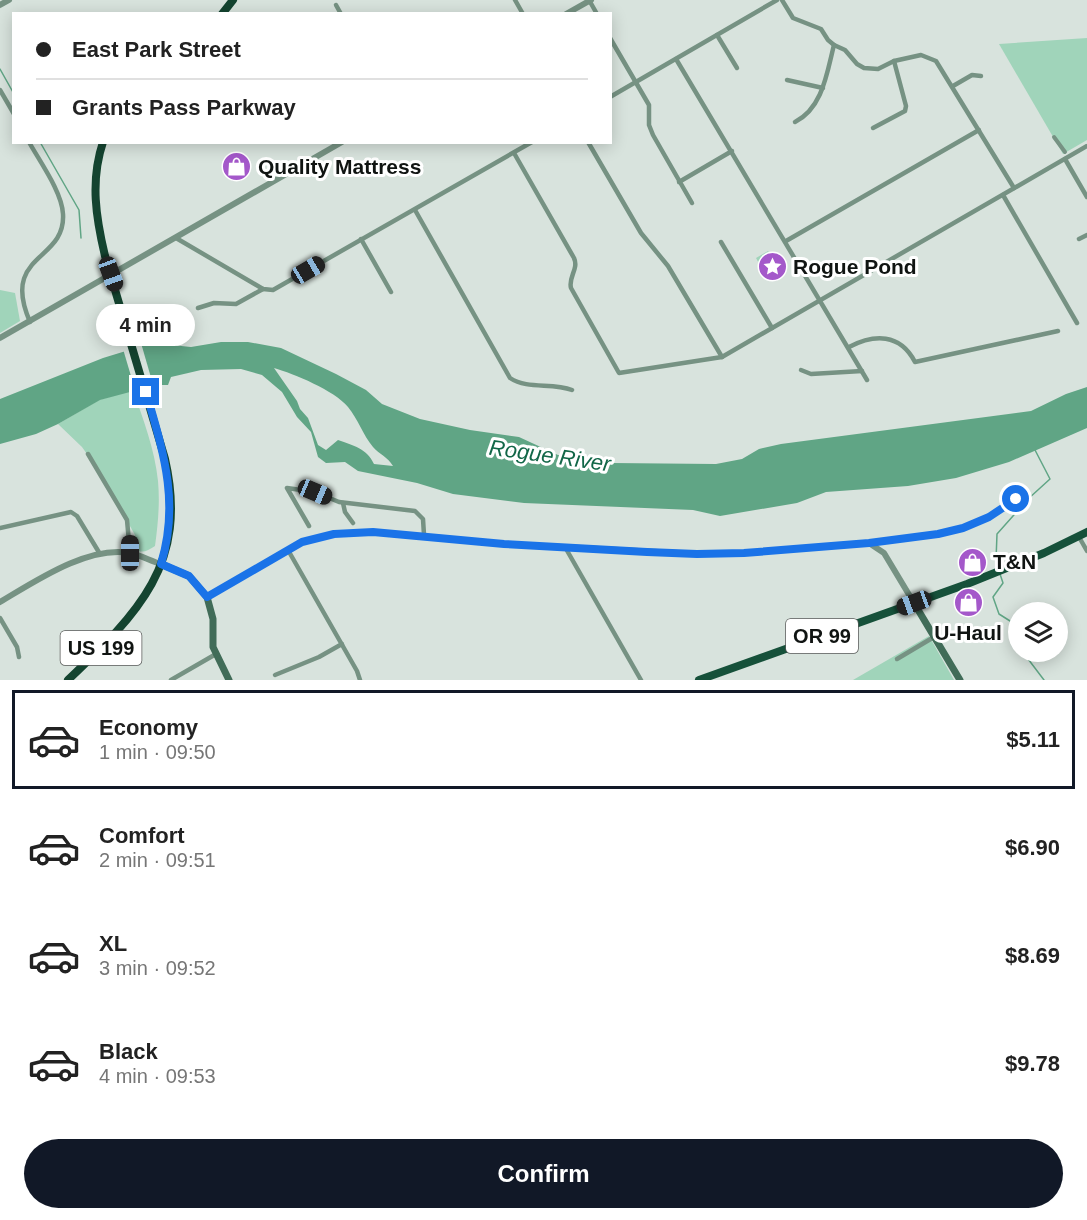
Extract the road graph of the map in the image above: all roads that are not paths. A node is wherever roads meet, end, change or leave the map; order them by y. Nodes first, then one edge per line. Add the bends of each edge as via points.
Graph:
1 (9, 0) edge
2 (233, 0) edge
3 (590, 0) edge
4 (780, 0) edge
5 (0, 5) edge
6 (336, 5) dead end
7 (224, 12) edge
8 (340, 12) edge
9 (569, 12) edge
10 (717, 35) junction
11 (612, 41) edge
12 (834, 45) junction
13 (676, 59) junction
14 (894, 61) junction
15 (737, 68) dead end
16 (981, 76) dead end
17 (787, 80) dead end
18 (636, 83) junction
19 (953, 86) junction
20 (823, 88) junction
21 (0, 90) edge
22 (612, 96) edge
23 (12, 111) edge
24 (795, 122) dead end
25 (873, 128) dead end
26 (979, 130) junction
27 (1054, 137) dead end
28 (30, 144) edge
29 (103, 144) edge
30 (339, 144) edge
31 (529, 144) edge
32 (589, 144) edge
33 (1087, 146) edge
34 (732, 151) junction
35 (1065, 152) dead end
36 (514, 153) junction
37 (1065, 159) junction
38 (679, 182) junction
39 (1014, 188) junction
40 (1003, 195) junction
41 (1087, 197) edge
42 (692, 203) dead end
43 (415, 210) junction
44 (1087, 235) edge
45 (176, 238) junction
46 (361, 239) junction
47 (1078, 239) dead end
48 (721, 242) dead end
49 (786, 242) junction
50 (111, 274) junction
51 (262, 289) junction
52 (391, 291) dead end
53 (820, 300) junction
54 (198, 308) dead end
55 (30, 322) junction
56 (1077, 323) dead end
57 (772, 328) junction
58 (1058, 331) dead end
59 (0, 338) edge
60 (849, 347) junction
61 (722, 357) junction
62 (801, 370) dead end
63 (862, 371) junction
64 (867, 380) dead end
65 (572, 390) dead end
66 (88, 454) dead end
67 (279, 486) dead end
68 (287, 488) junction
69 (1027, 492) dead end
70 (341, 502) junction
71 (353, 523) dead end
72 (309, 526) dead end
73 (0, 528) edge
74 (1087, 532) edge
75 (424, 535) junction
76 (1079, 537) junction
77 (869, 543) junction
78 (565, 547) junction
79 (288, 550) junction
80 (1087, 551) edge
81 (130, 553) junction
82 (100, 554) junction
83 (161, 564) junction
84 (207, 597) junction
85 (0, 600) edge
86 (914, 603) junction
87 (0, 618) edge
88 (934, 637) junction
89 (342, 644) junction
90 (216, 654) junction
91 (19, 657) dead end
92 (897, 659) dead end
93 (275, 675) dead end
94 (68, 680) edge
95 (171, 680) edge
96 (229, 680) edge
97 (360, 680) edge
98 (641, 680) edge
99 (699, 680) edge
100 (960, 680) edge

1 - 5 street
2 - 7 highway
3 - 9 street
4 - 10 street
4 - 12 street via 793,18 817,26
6 - 8 street
10 - 13 street
10 - 15 street
11 - 18 street
12 - 14 street via 864,69 878,69
12 - 20 street
13 - 18 street
13 - 34 street
14 - 19 street via 927,56 936,61
14 - 25 street via 905,111
16 - 19 street via 972,75
17 - 20 street
18 - 22 street
18 - 38 street via 649,105 653,135
19 - 26 street
20 - 24 street via 807,114
21 - 23 street
26 - 39 street
26 - 49 street
27 - 35 street
28 - 55 street via 60,198 64,215 54,242 28,266 21,279 20,299
29 - 50 highway, US 199 via 95,199
30 - 45 street
31 - 36 street
32 - 61 street via 641,233 669,266
33 - 37 street
34 - 38 street
34 - 49 street
36 - 43 street
36 - 61 street via 574,258 571,288 620,373
37 - 39 street
37 - 41 street
38 - 42 street
39 - 40 street
40 - 53 street
40 - 56 street
43 - 46 street
43 - 65 street via 510,378 520,384
44 - 47 street
45 - 50 street
45 - 51 street
46 - 51 street via 273,290
46 - 52 street
48 - 57 street
49 - 53 street
50 - 55 street
50 - 83 highway, US 199 via 168,474 169,530
51 - 54 street via 236,304 214,303
53 - 57 street
53 - 60 street
55 - 59 street
57 - 61 street
58 - 60 street via 915,362 911,354 892,340 870,338
60 - 63 street
62 - 63 street via 811,374
63 - 64 street
66 - 81 street via 127,520
67 - 68 street
68 - 70 street via 315,492
68 - 72 street
69 - 77 street via 989,517 963,528
70 - 71 street
70 - 75 street via 415,511 423,519
73 - 82 street via 71,512
74 - 76 main road, OR 99
75 - 78 street
75 - 79 street via 334,534 313,538
76 - 80 street
76 - 86 main road, OR 99
77 - 78 street via 720,554
77 - 86 street via 888,558
78 - 98 street
79 - 84 street
79 - 89 street
81 - 82 street
81 - 83 street
82 - 85 street via 48,574
83 - 84 main road via 189,576
83 - 94 highway, US 199 via 136,611
84 - 90 main road
86 - 88 main road
86 - 99 main road, OR 99
87 - 91 street
88 - 92 street
88 - 100 main road
89 - 93 street
89 - 97 street
90 - 95 street
90 - 96 main road

